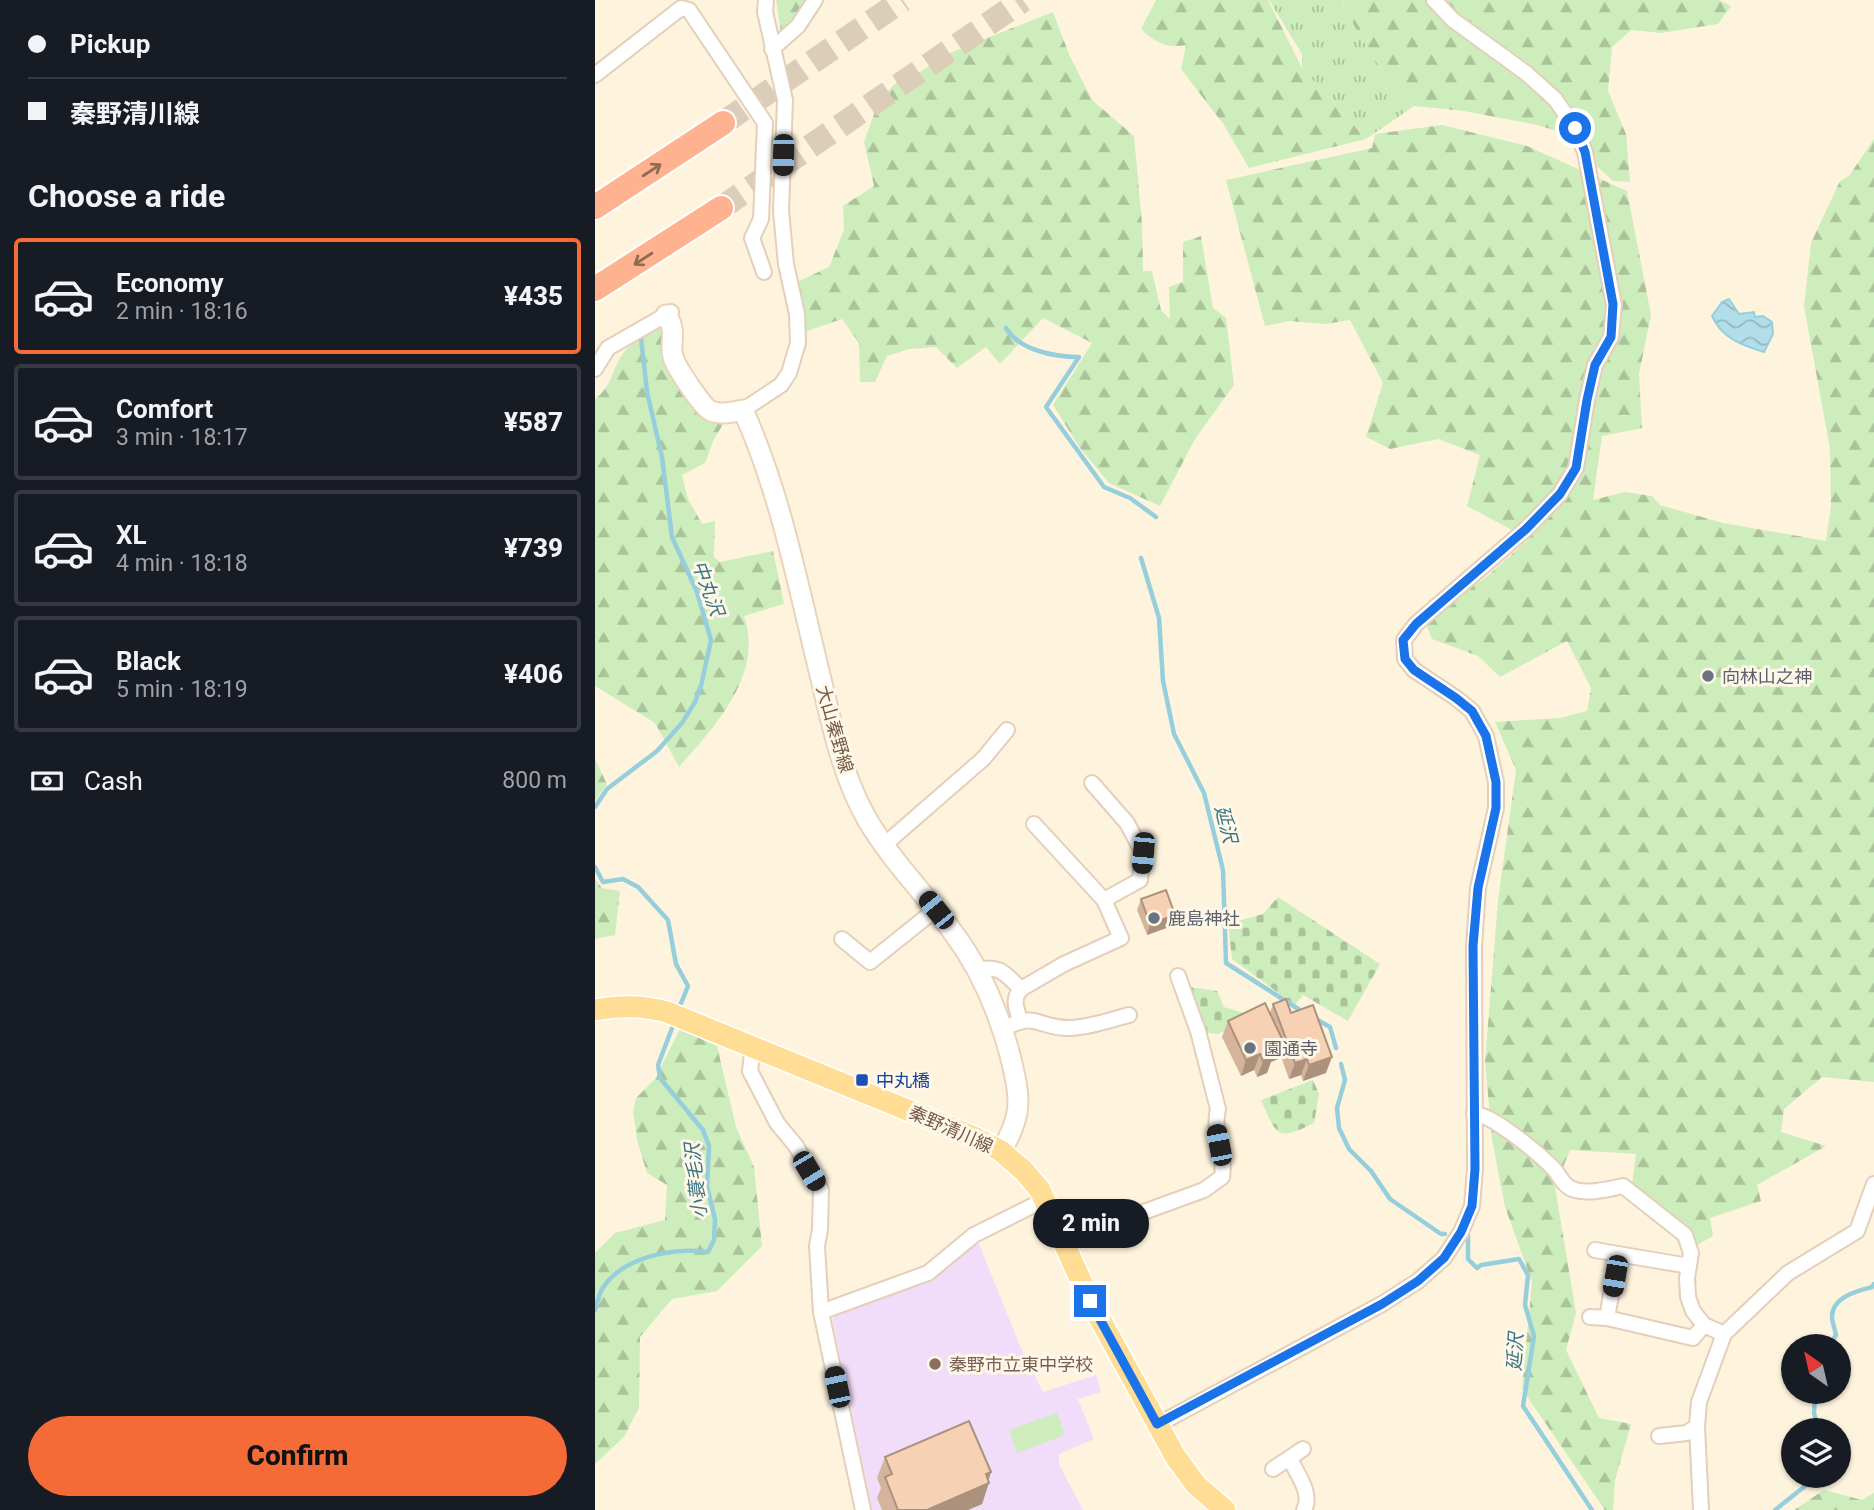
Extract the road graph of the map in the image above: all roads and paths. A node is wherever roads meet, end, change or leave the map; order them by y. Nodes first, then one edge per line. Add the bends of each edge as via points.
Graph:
1 (766, 0) edge
2 (815, 0) edge
3 (1434, 0) edge
4 (772, 49) junction
5 (595, 75) edge
6 (723, 123) tunnel mouth
7 (595, 207) edge
8 (721, 208) tunnel mouth
9 (764, 272) dead end
10 (595, 289) edge
11 (669, 314) joint
12 (595, 369) edge
13 (743, 410) junction
14 (1007, 730) dead end
15 (1092, 783) dead end
16 (1034, 824) dead end
17 (884, 845) junction
18 (1104, 900) junction
19 (936, 910) junction
20 (842, 939) dead end
21 (978, 970) junction
22 (1178, 976) dead end
23 (1021, 989) junction
24 (595, 1010) edge
25 (1129, 1015) dead end
26 (1011, 1024) junction
27 (753, 1046) junction
28 (1474, 1114) junction
29 (1001, 1151) junction
30 (1874, 1184) edge
31 (1046, 1199) junction
32 (1064, 1241) junction
33 (1595, 1250) dead end
34 (1618, 1254) junction
35 (1689, 1266) junction
36 (821, 1312) junction
37 (1590, 1317) dead end
38 (1607, 1318) junction
39 (1704, 1325) junction
40 (1724, 1334) junction
41 (1157, 1424) junction
42 (1697, 1426) junction
43 (1659, 1436) dead end
44 (1303, 1449) dead end
45 (1290, 1459) junction
46 (1273, 1469) dead end
47 (863, 1510) edge
48 (1224, 1510) edge
49 (1304, 1510) edge
50 (1701, 1510) edge

1 - 4 street
2 - 4 street via 798,26
3 - 28 street via 1453,20 1526,73 1555,100 1575,128 1585,152 1613,304 1611,337 1595,365 1576,468 1560,494 1403,640 1405,659 1414,670 1472,711 1486,736 1496,782 1496,808 1478,888 1473,946
4 - 13 street via 785,100 782,211 798,343 782,385
5 - 9 street via 681,8 689,10 765,122 761,219 752,238
7 -> 6 highway
8 -> 10 highway
11 - 12 street via 608,348
11 - 13 main road via 673,359 705,407 727,413
13 - 17 main road, 大山秦野線 via 774,488 839,750 855,795
14 - 17 street via 983,759
15 - 18 street via 1127,823 1143,853 1140,880
16 - 18 street
17 - 19 main road, 大山秦野線
18 - 23 street via 1121,938
19 - 20 street via 870,962
19 - 21 main road, 大山秦野線
21 - 23 street via 1001,970
21 - 26 main road, 大山秦野線
22 - 32 street via 1218,1110 1215,1122 1222,1177 1204,1190
23 - 26 street
24 - 27 main road, 秦野清川線 via 647,1006
25 - 26 street via 1076,1028 1031,1019
26 - 29 main road, 大山秦野線 via 1019,1107
27 - 29 main road, 秦野清川線
27 - 36 street via 750,1071 821,1190 817,1246
28 - 35 street via 1482,1114 1519,1139 1576,1190 1623,1186 1643,1199 1685,1235 1691,1252
28 - 41 street via 1472,1206 1444,1258 1382,1304
29 - 31 main road, 秦野清川線
30 - 40 street via 1857,1231 1789,1273
31 - 32 main road, 秦野清川線
31 - 36 street via 974,1234 928,1273
32 - 41 main road, 秦野清川線 via 1090,1301
33 - 34 street
34 - 35 street
34 - 38 street
35 - 39 street via 1688,1297
36 - 47 street
37 - 38 street
38 - 39 street via 1693,1338
39 - 40 street
40 - 42 street via 1699,1402
41 - 48 main road, 秦野清川線 via 1196,1485
42 - 43 street via 1687,1433
42 - 50 street
44 - 45 street
45 - 46 street
45 - 49 street via 1307,1494

